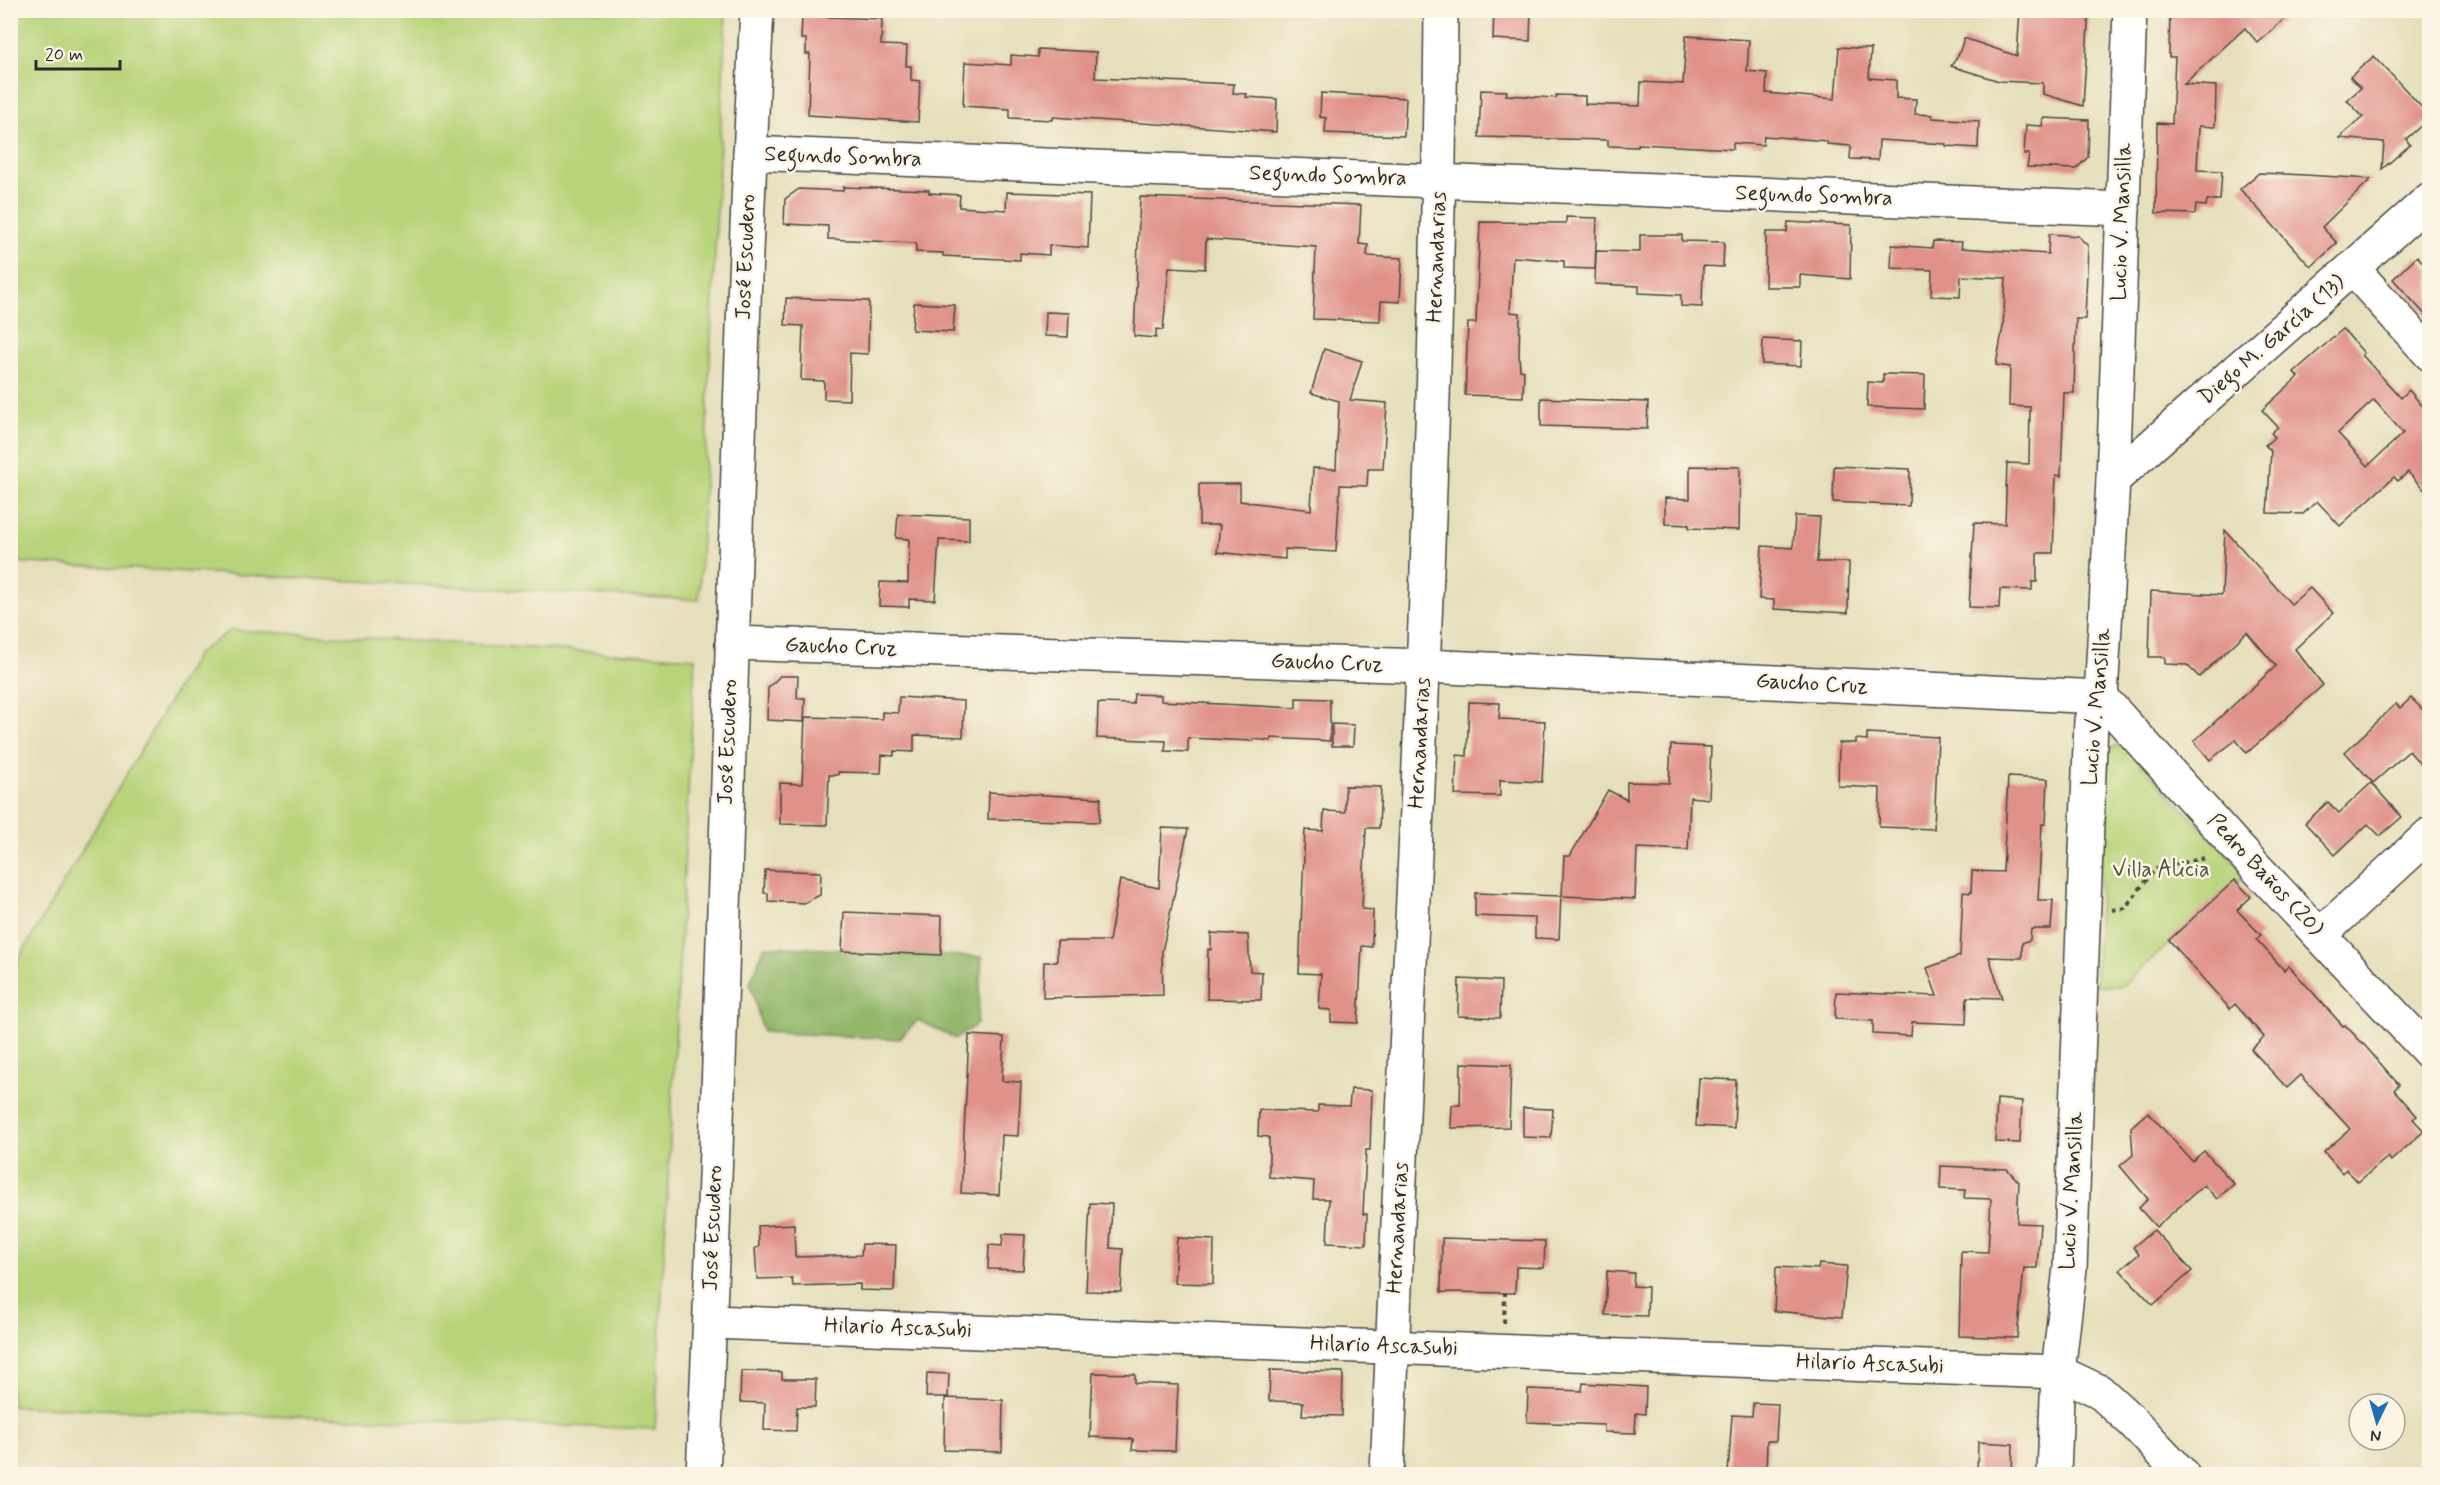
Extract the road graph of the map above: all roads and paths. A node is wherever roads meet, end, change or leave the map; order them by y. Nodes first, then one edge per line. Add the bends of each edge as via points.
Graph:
1 (757, 10) edge
2 (1441, 10) edge
3 (2130, 10) edge
4 (750, 153) junction
5 (1440, 180) junction
6 (2430, 199) edge
7 (2123, 209) junction
8 (2353, 269) junction
9 (2430, 354) edge
10 (2113, 480) junction
11 (732, 643) junction
12 (1424, 666) junction
13 (2101, 697) junction
14 (2430, 834) edge
15 (2212, 857) dead end
16 (2125, 908) dead end
17 (2320, 935) junction
18 (2430, 1053) edge
19 (710, 1322) junction
20 (1392, 1346) junction
21 (2058, 1372) junction
22 (703, 1474) edge
23 (1387, 1474) edge
24 (2054, 1474) edge
25 (2182, 1474) edge

1 - 4 street, José Escudero
2 - 5 street, Hernandarias
3 - 7 street, Lucio V. Mansilla
4 - 5 street, Segundo Sombra
4 - 11 street, José Escudero
5 - 7 street, Segundo Sombra
5 - 12 street, Hernandarias
6 - 8 street, Diego M. García (13)
7 - 10 street, Lucio V. Mansilla
8 - 9 street
8 - 10 street, Diego M. García (13)
10 - 13 street, Lucio V. Mansilla
11 - 12 street, Gaucho Cruz
11 - 19 street, José Escudero
12 - 13 street, Gaucho Cruz
12 - 20 street, Hernandarias
13 - 17 street, Pedro Baños (20)
13 - 21 street, Lucio V. Mansilla via 2091,720 2070,1268
14 - 17 street
15 - 16 path via 2155,869
17 - 18 street, Pedro Baños (20)
19 - 20 street, Hilario Ascasubi
19 - 22 street, José Escudero
20 - 21 street, Hilario Ascasubi
20 - 23 street, Hernandarias
21 - 24 street, Lucio V. Mansilla
21 - 25 street via 2099,1391

